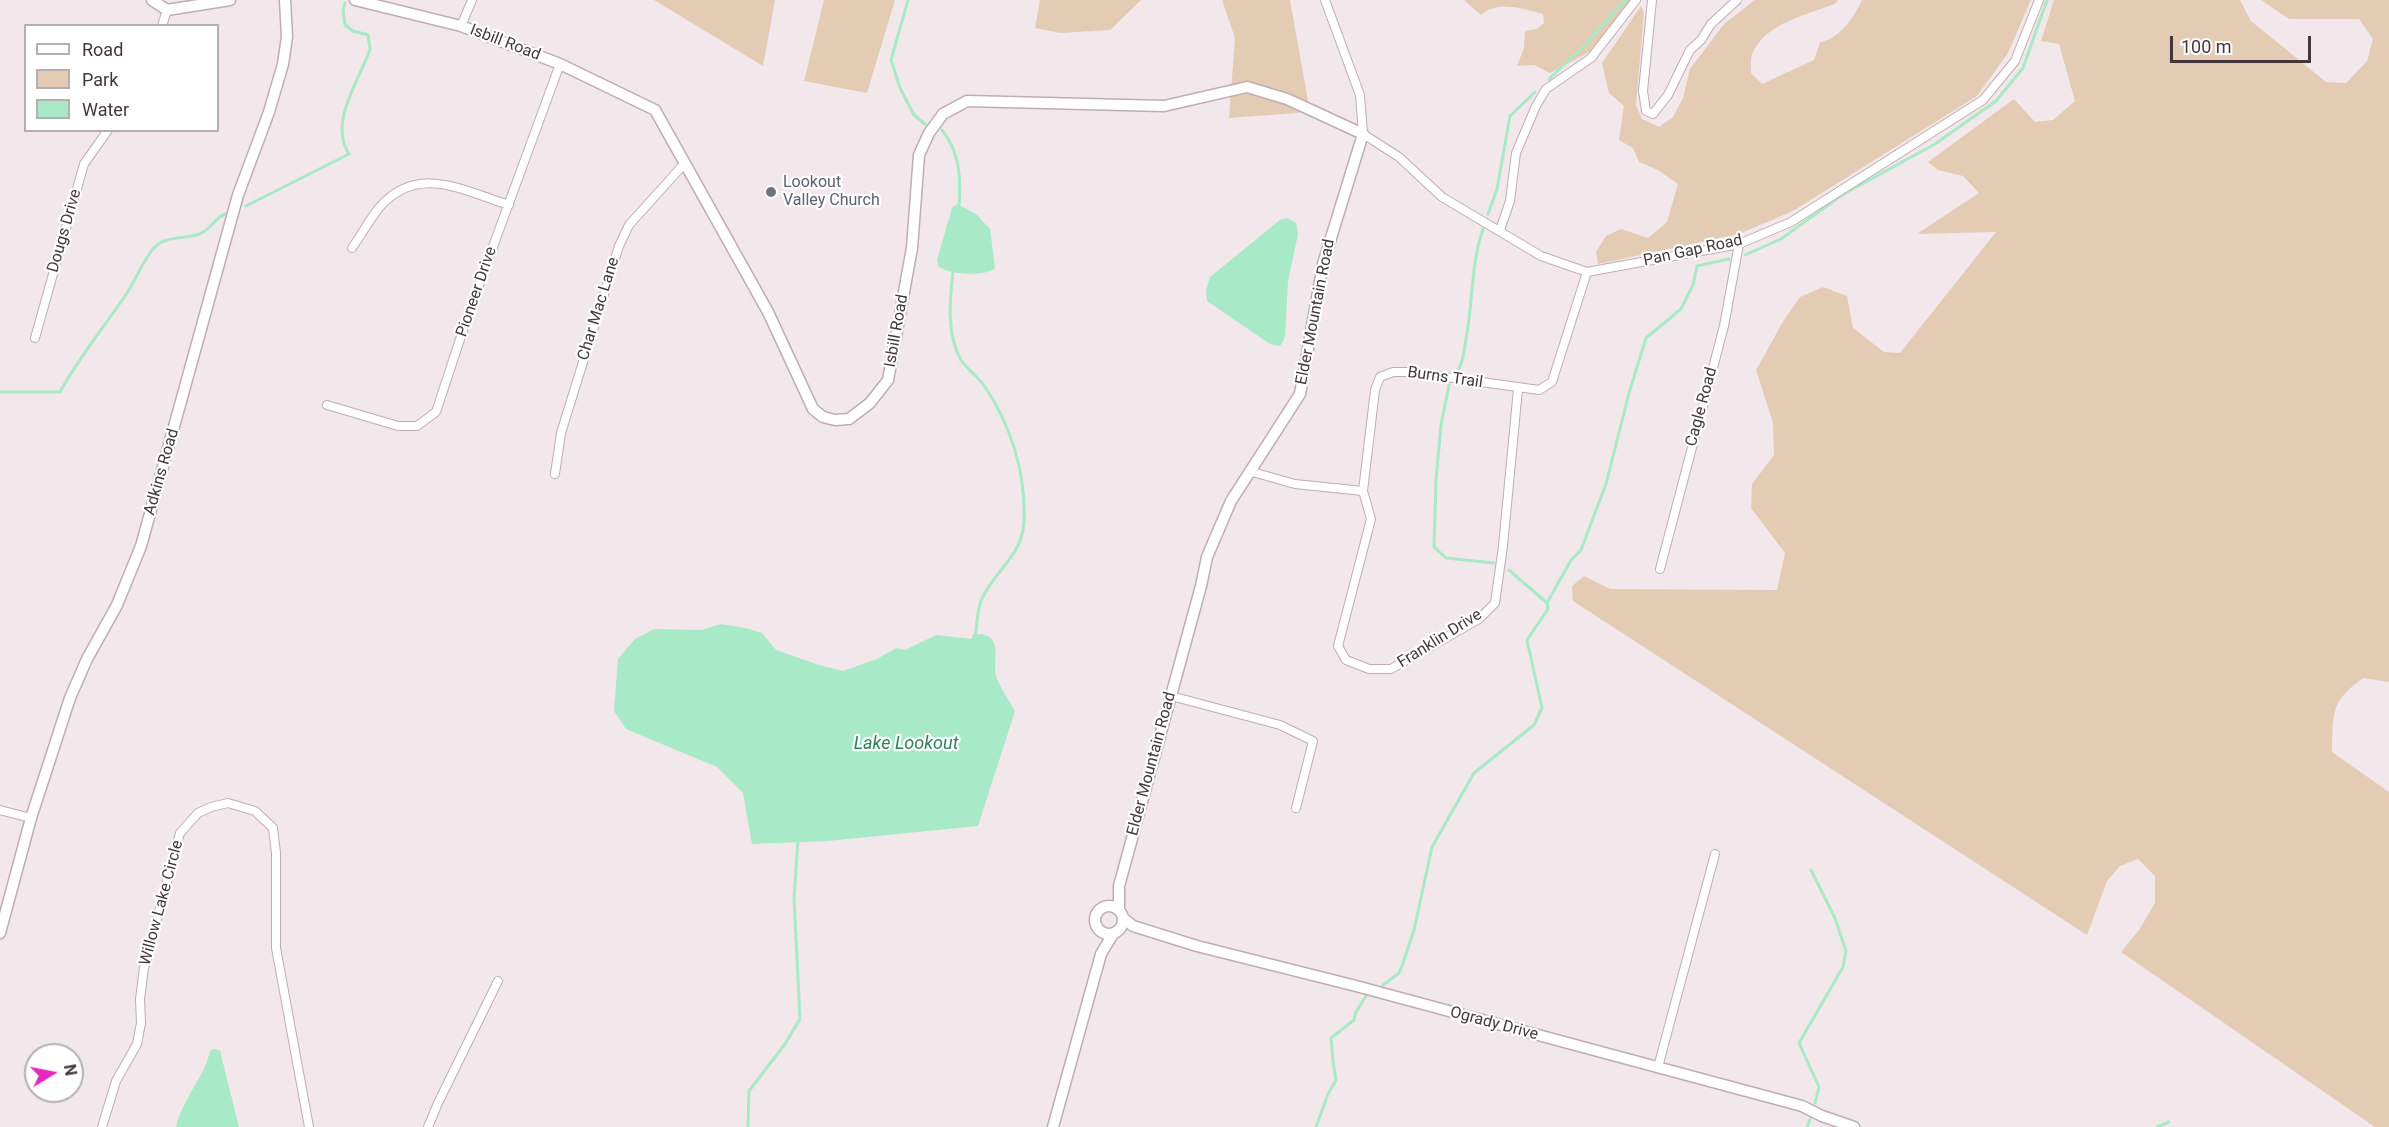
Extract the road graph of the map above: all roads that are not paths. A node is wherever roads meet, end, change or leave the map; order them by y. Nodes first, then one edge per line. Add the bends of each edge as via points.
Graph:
1 (152, 0) edge
2 (230, 0) edge
3 (285, 0) edge
4 (355, 0) edge
5 (472, 0) edge
6 (1324, 0) edge
7 (1636, 0) edge
8 (1652, 0) edge
9 (1737, 0) edge
10 (2039, 0) edge
11 (166, 10) junction
12 (162, 24) edge
13 (461, 26) junction
14 (560, 64) junction
15 (107, 132) edge
16 (1363, 134) junction
17 (684, 164) junction
18 (509, 205) junction
19 (1500, 230) junction
20 (1739, 244) junction
21 (352, 248) dead end
22 (1587, 272) junction
23 (35, 338) dead end
24 (1518, 388) junction
25 (327, 405) dead end
26 (1249, 471) junction
27 (555, 474) dead end
28 (1363, 491) junction
29 (1660, 569) dead end
30 (1171, 696) junction
31 (1296, 808) dead end
32 (0, 810) edge
33 (31, 818) junction
34 (1715, 854) dead end
35 (1119, 886) junction
36 (1106, 907) junction
37 (1119, 923) junction
38 (1098, 928) junction
39 (0, 933) edge
40 (1101, 954) junction
41 (498, 981) dead end
42 (1658, 1067) junction
43 (102, 1127) edge
44 (309, 1127) edge
45 (428, 1127) edge
46 (1053, 1127) edge
47 (1854, 1127) edge

1 - 11 street
2 - 11 street
3 - 33 street, Adkins Road via 284,64 238,195 141,546 117,605 70,698
4 - 13 street, Isbill Road
5 - 13 street
6 - 16 street, Elder Mountain Road via 1360,94
7 - 19 street via 1591,58 1546,89 1516,153 1510,201
8 - 9 street via 1643,91 1646,111 1653,114 1668,95 1690,50
10 - 20 street, Pan Gap Road via 2014,61 1983,100 1791,222
11 - 12 street
13 - 14 street, Isbill Road
14 - 17 street, Isbill Road via 655,110
14 - 18 street, Pioneer Drive
15 - 23 street, Dougs Drive via 84,164
16 - 17 street, Isbill Road via 1287,99 1247,87 1164,106 967,101 943,114 919,155 912,248 888,380 870,403 849,419 834,420 813,409 768,312
16 - 19 street, Pan Gap Road via 1399,157 1442,196
16 - 26 street, Elder Mountain Road via 1323,264 1300,394
17 - 27 street, Char Mac Lane via 629,225 619,246 561,433
18 - 21 street via 431,181 412,184 379,208
18 - 25 street, Pioneer Drive via 436,412 417,426 398,426
19 - 22 street, Pan Gap Road via 1541,256
20 - 22 street, Pan Gap Road
20 - 29 street, Cagle Road via 1724,326
22 - 24 street via 1552,382 1539,390
24 - 28 street, Burns Trail via 1410,372 1384,374 1375,390
24 - 28 street, Franklin Drive via 1495,603 1479,619 1391,669 1369,669 1346,660 1338,646 1371,519
26 - 28 street via 1295,484
26 - 30 street, Elder Mountain Road via 1231,501 1207,557
30 - 31 street via 1280,725 1313,741
30 - 35 street, Elder Mountain Road
32 - 33 street
33 - 39 street, Adkins Road
34 - 42 street
35 - 36 street, Elder Mountain Road
35 - 37 street, Elder Mountain Road
36 - 37 street
36 - 38 street, Elder Mountain Road via 1096,915
37 - 38 street via 1104,933
37 - 40 street, Elder Mountain Road
37 - 42 street, Ogrady Drive
38 - 40 street, Elder Mountain Road
40 - 46 street, Elder Mountain Road
41 - 45 street
42 - 47 street, Ogrady Drive via 1802,1106
43 - 44 street, Willow Lake Circle via 116,1081 137,1044 144,968 180,833 198,813 228,803 255,811 273,828 277,869 275,937

